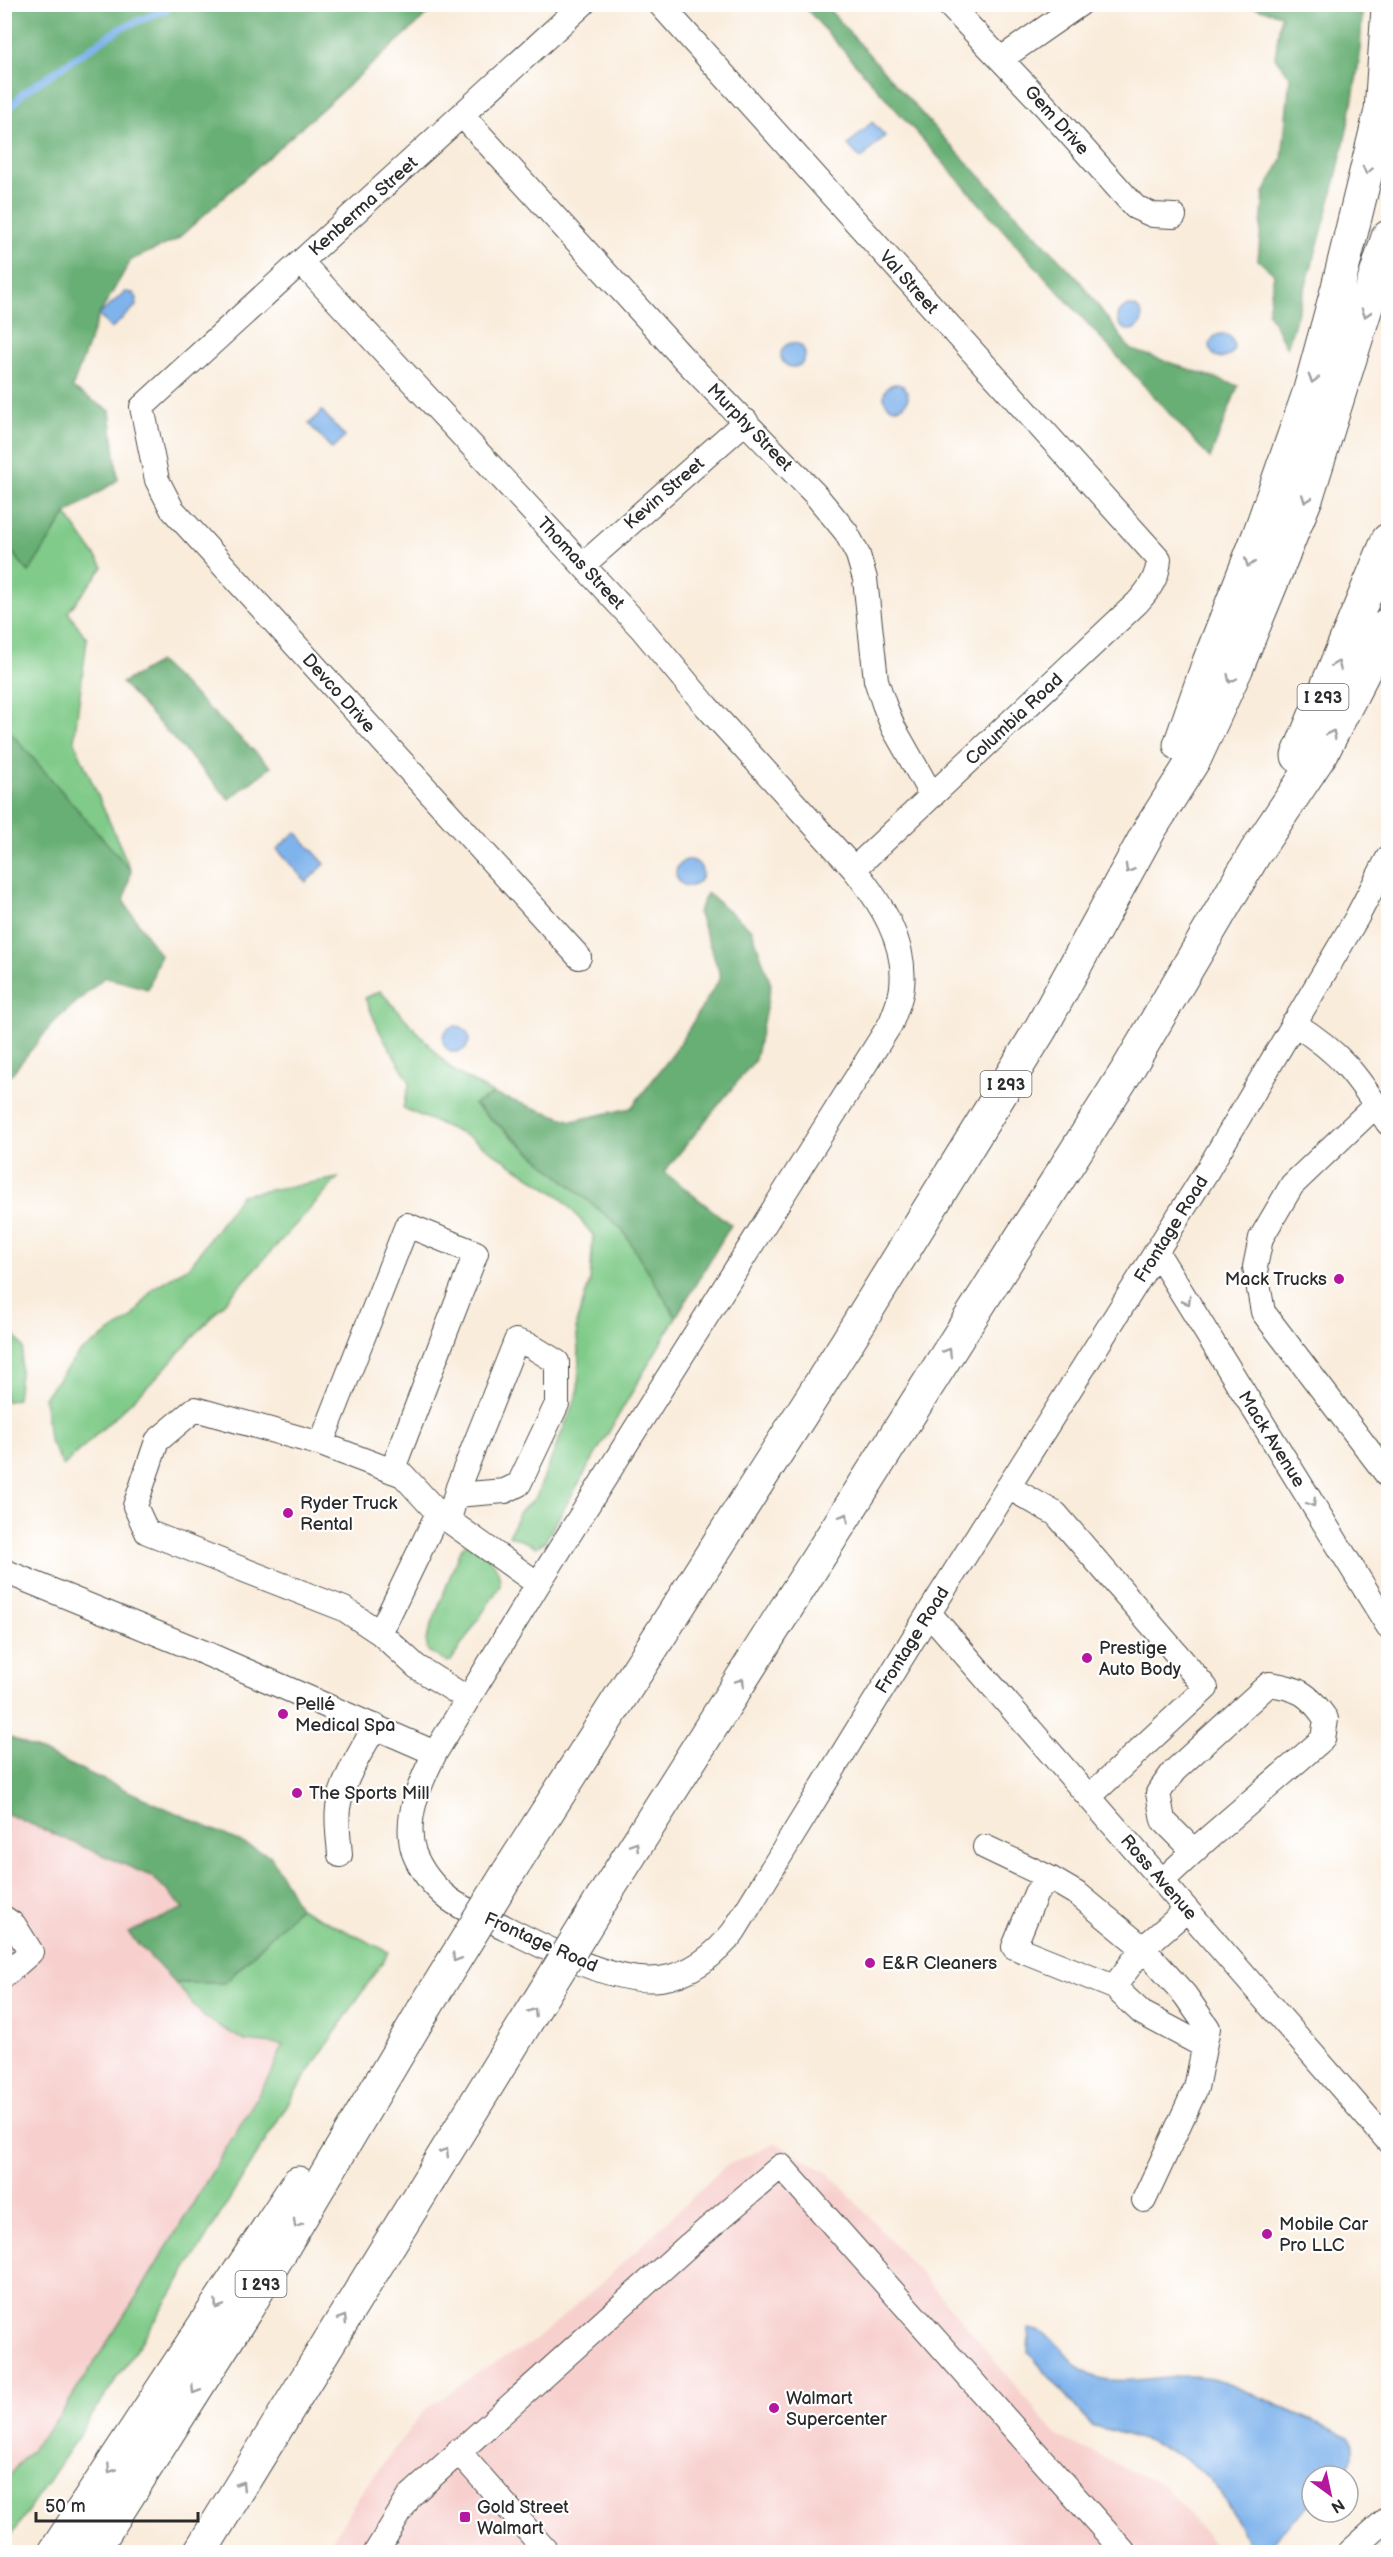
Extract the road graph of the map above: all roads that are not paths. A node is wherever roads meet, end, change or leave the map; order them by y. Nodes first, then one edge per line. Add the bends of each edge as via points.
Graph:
1 (583, 4) edge
2 (660, 4) edge
3 (948, 4) edge
4 (1080, 4) edge
5 (1389, 8) edge
6 (1001, 59) junction
7 (462, 115) junction
8 (1174, 216) dead end
9 (1389, 237) edge
10 (301, 262) junction
11 (142, 407) joint
12 (746, 421) junction
13 (1389, 540) edge
14 (1159, 559) joint
15 (583, 565) junction
16 (1389, 624) edge
17 (932, 796) junction
18 (1150, 829) junction
19 (1255, 853) junction
20 (1389, 858) edge
21 (854, 869) junction
22 (579, 957) dead end
23 (1293, 1023) junction
24 (1383, 1114) edge
25 (1156, 1251) junction
26 (321, 1444) junction
27 (392, 1471) junction
28 (1389, 1476) edge
29 (1008, 1487) junction
30 (456, 1495) junction
31 (443, 1516) junction
32 (4, 1571) edge
33 (538, 1584) junction
34 (929, 1613) junction
35 (1389, 1626) edge
36 (380, 1633) junction
37 (468, 1699) junction
38 (375, 1726) junction
39 (435, 1753) junction
40 (1089, 1797) junction
41 (985, 1847) dead end
42 (1194, 1851) junction
43 (340, 1855) dead end
44 (1050, 1878) junction
45 (1162, 1881) junction
46 (1187, 1910) junction
47 (4, 1917) edge
48 (1143, 1948) junction
49 (4, 1976) edge
50 (1114, 1987) junction
51 (1204, 2046) junction
52 (387, 2071) junction
53 (1389, 2141) edge
54 (1144, 2200) dead end
55 (458, 2451) junction
56 (1389, 2518) edge
57 (203, 2548) edge
58 (55, 2553) edge
59 (92, 2553) edge
60 (376, 2553) edge
61 (547, 2553) edge
62 (1124, 2553) edge
63 (1350, 2553) edge

1 - 7 street, Kenberma Street
2 - 14 street, Val Street
3 - 6 street, Gem Drive
4 - 6 street
5 -> 18 highway via 1382,111 1309,393
6 - 8 street, Gem Drive via 1135,207 1153,215
7 - 10 street, Kenberma Street
7 - 12 street, Murphy Street via 685,360
9 -> 18 highway, I 293 via 1308,496 1280,566 1195,758
10 - 11 street, Kenberma Street
10 - 15 street, Thomas Street
11 - 22 street, Devco Drive via 157,480 172,509
12 - 15 street, Kevin Street
12 - 17 street, Murphy Street via 831,512 858,555 879,688 893,727
19 -> 13 highway, I 293
14 - 17 street, Columbia Road via 1150,586 1137,603
15 - 21 street, Thomas Street
19 -> 16 highway via 1323,751
17 - 21 street, Columbia Road
18 -> 52 highway, I 293, bridge via 1028,1048
57 -> 19 highway, I 293, bridge via 604,1896 1128,1069
20 - 23 street, Frontage Road
21 - 33 street, Frontage Road via 880,905 898,947 902,987 891,1023
23 - 24 street via 1340,1057
23 - 25 street, Frontage Road via 1208,1171
24 - 28 street via 1292,1185 1261,1238 1255,1267 1263,1312
25 - 29 street, Frontage Road
25 -> 35 street, Mack Avenue
26 - 27 street
26 - 27 street via 407,1226 476,1253
26 - 36 street via 195,1409 158,1441 135,1506 147,1532 344,1609
27 - 31 street via 403,1475
29 - 34 street, Frontage Road
29 - 40 street via 1056,1514 1206,1688
30 - 30 street via 516,1341 557,1362 556,1404 519,1484 505,1491
30 - 31 street
31 - 33 street
31 - 36 street
32 - 38 street
33 - 37 street, Frontage Road
34 - 39 street, Frontage Road via 734,1931 722,1947 678,1975 642,1979 603,1970 550,1951 452,1901 440,1891 418,1863 411,1839 411,1817
34 - 40 street, Ross Avenue
36 - 37 street via 417,1667
37 - 39 street, Frontage Road
38 - 39 street
38 - 43 street via 338,1806
40 - 45 street, Ross Avenue
41 - 44 street
42 - 42 street via 1323,1739 1326,1719 1313,1700 1292,1688 1269,1684 1174,1771 1158,1793 1163,1820
42 - 45 street
44 - 48 street via 1078,1895
44 - 50 street via 1036,1893 1014,1947
45 - 46 street, Ross Avenue
46 - 48 street
46 - 53 street, Ross Avenue
47 - 49 street via 14,1925 31,1952
48 - 50 street
48 - 51 street via 1208,2028
50 - 51 street via 1142,2013
51 - 54 street via 1196,2088
52 -> 58 highway via 286,2198
52 -> 59 highway, I 293 via 247,2308
55 - 60 street via 410,2496
55 - 61 street
55 - 62 street via 781,2166
56 - 63 street

